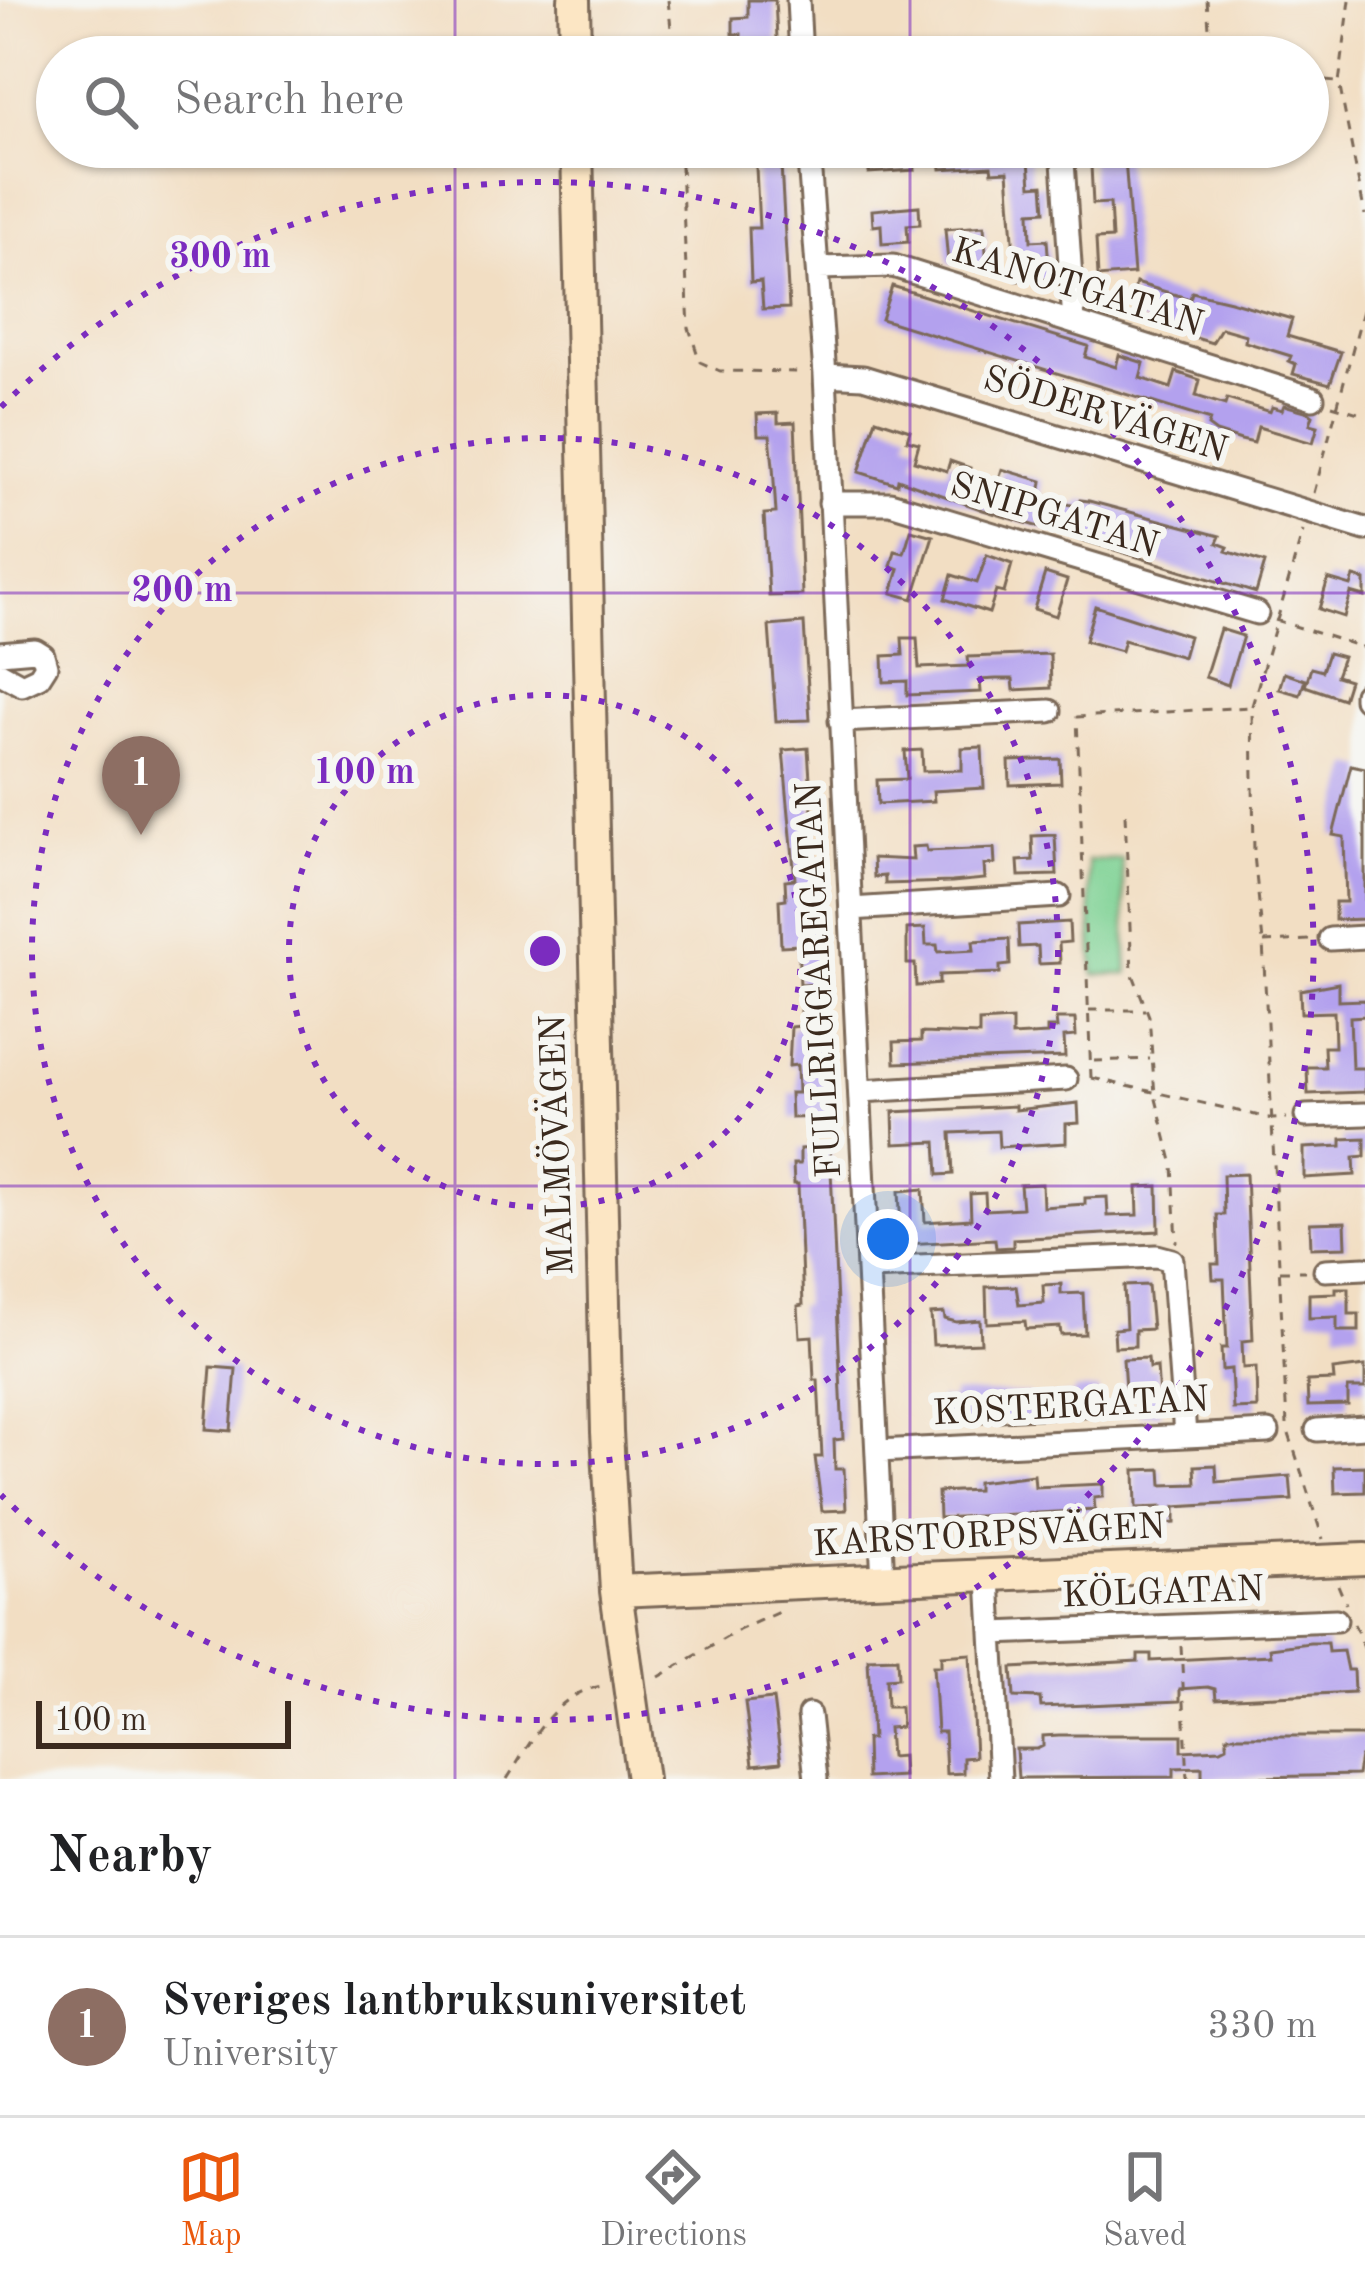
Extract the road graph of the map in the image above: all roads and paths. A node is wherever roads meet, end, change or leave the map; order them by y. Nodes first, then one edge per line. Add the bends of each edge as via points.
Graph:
1 (574, 0) edge
2 (668, 0) edge
3 (798, 0) edge
4 (1207, 0) edge
5 (1351, 0) edge
6 (575, 36) edge
7 (672, 36) edge
8 (800, 36) edge
9 (1210, 36) edge
10 (1329, 82) edge
11 (1339, 83) junction
12 (578, 168) edge
13 (681, 168) edge
14 (810, 168) edge
15 (1063, 168) edge
16 (1365, 215) edge
17 (819, 268) junction
18 (1365, 303) edge
19 (1074, 322) junction
20 (826, 375) junction
21 (1313, 398) joint
22 (1339, 407) junction
23 (1365, 415) edge
24 (830, 503) junction
25 (1308, 512) junction
26 (1365, 529) edge
27 (1266, 617) junction
28 (1365, 648) edge
29 (0, 653) edge
30 (0, 673) edge
31 (1252, 706) junction
32 (1050, 711) dead end
33 (840, 721) junction
34 (1124, 814) dead end
35 (1060, 896) dead end
36 (851, 909) junction
37 (1365, 937) edge
38 (1330, 939) joint
39 (1263, 942) junction
40 (1089, 1010) junction
41 (1147, 1010) junction
42 (1152, 1059) junction
43 (1091, 1062) junction
44 (1066, 1079) dead end
45 (861, 1091) junction
46 (1155, 1095) junction
47 (1365, 1114) edge
48 (1306, 1116) joint
49 (1273, 1119) junction
50 (1172, 1260) junction
51 (870, 1268) junction
52 (1365, 1268) edge
53 (1325, 1270) joint
54 (1280, 1271) junction
55 (1365, 1427) edge
56 (1317, 1430) joint
57 (1278, 1432) junction
58 (1184, 1435) junction
59 (878, 1451) junction
60 (1365, 1559) edge
61 (1328, 1562) junction
62 (989, 1577) junction
63 (883, 1581) junction
64 (616, 1591) junction
65 (1336, 1620) dead end
66 (1180, 1626) junction
67 (993, 1633) junction
68 (602, 1686) dead end
69 (809, 1715) dead end
70 (507, 1779) edge
71 (642, 1779) edge
72 (816, 1779) edge
73 (1000, 1779) edge
74 (1188, 1779) edge

1 - 6 main road
2 - 7 path
3 - 8 street
4 - 9 path
5 - 11 path
10 - 11 path
11 - 16 path
12 - 64 main road, MALMÖVÄGEN
13 - 20 path via 689,328 700,362 720,371
14 - 17 street, FULLRIGGAREGATAN
15 - 19 street
17 - 19 street, KANOTGATAN via 893,266
17 - 20 street, FULLRIGGAREGATAN
18 - 22 path
19 - 21 street, KANOTGATAN
20 - 24 street, FULLRIGGAREGATAN
20 - 25 street, SÖDERVÄGEN via 863,377
21 - 22 path
22 - 23 path
22 - 25 path
24 - 27 street, SNIPGATAN via 890,502
24 - 33 street, FULLRIGGAREGATAN
25 - 26 street, SÖDERVÄGEN
25 - 27 path
27 - 28 path
27 - 31 path
29 - 30 street via 35,650 46,666 22,685
31 - 39 path
31 - 40 path via 1077,717
32 - 33 street
33 - 36 street, FULLRIGGAREGATAN
34 - 41 path via 1132,972
35 - 36 street
36 - 45 street, FULLRIGGAREGATAN
37 - 38 street
38 - 39 path
39 - 49 path
40 - 41 path
40 - 43 path
41 - 42 path
42 - 43 path
42 - 46 path
43 - 46 path via 1091,1078
44 - 45 street
45 - 51 street, FULLRIGGAREGATAN
46 - 49 path
46 - 50 path via 1173,1165
47 - 48 street
48 - 49 path
49 - 54 path
50 - 51 street
50 - 58 street
51 - 59 street, FULLRIGGAREGATAN
52 - 53 street
53 - 54 path
54 - 57 path
55 - 56 street
56 - 57 path
57 - 58 street, KOSTERGATAN
57 - 61 path
58 - 59 street, KOSTERGATAN
59 - 63 street, FULLRIGGAREGATAN
60 - 61 main road, KARSTORPSVÄGEN
61 - 62 main road, KARSTORPSVÄGEN
62 - 63 main road, KARSTORPSVÄGEN
62 - 67 street
63 - 64 main road, KARSTORPSVÄGEN
64 - 71 main road, MALMÖVÄGEN
65 - 66 street, KÖLGATAN
66 - 67 street, KÖLGATAN
66 - 74 path
67 - 73 street
68 - 70 path via 563,1701
69 - 72 street

